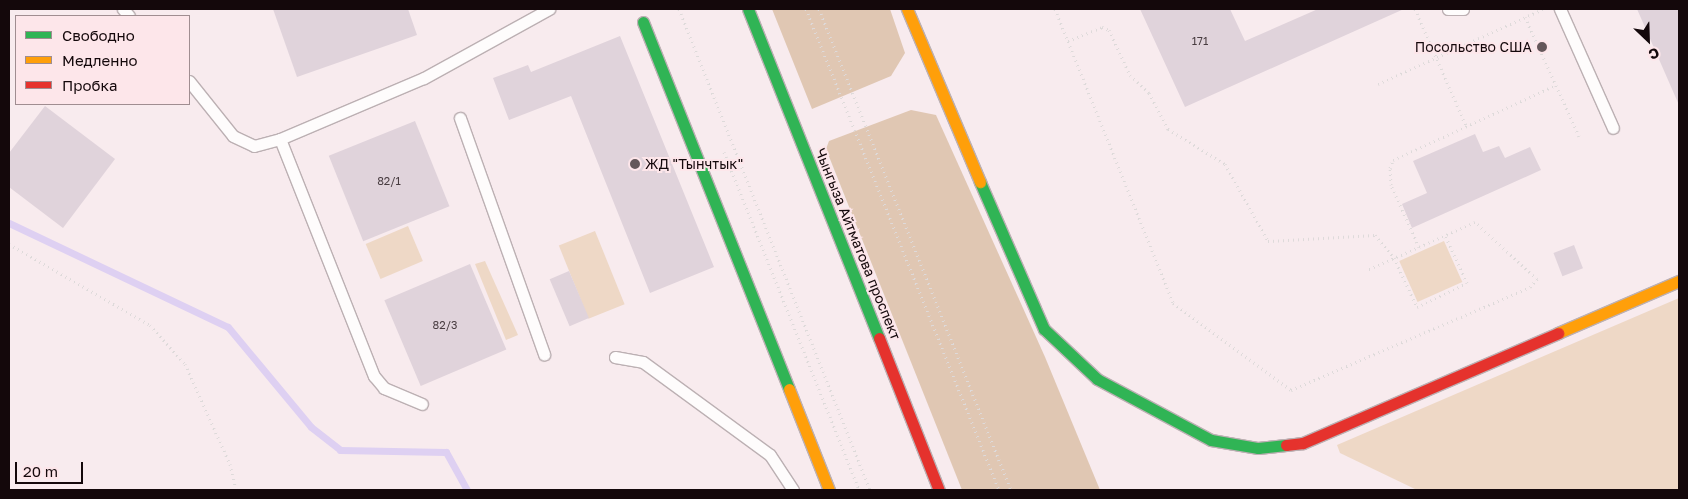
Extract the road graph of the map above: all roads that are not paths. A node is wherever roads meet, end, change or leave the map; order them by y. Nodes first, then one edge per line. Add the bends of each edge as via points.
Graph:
1 (549, 9) edge
2 (637, 9) edge
3 (748, 9) edge
4 (908, 9) edge
5 (1448, 9) edge
6 (1463, 9) edge
7 (1560, 9) edge
8 (643, 22) joint
9 (190, 82) edge
10 (460, 118) dead end
11 (1613, 128) dead end
12 (280, 138) junction
13 (1679, 281) edge
14 (544, 354) dead end
15 (615, 357) dead end
16 (422, 404) dead end
17 (793, 490) edge
18 (830, 490) edge
19 (939, 490) edge

1 - 12 lane via 424,78
2 - 8 lane
3 - 19 street, Чынгыза Айтматова проспект
4 - 13 street via 1044,329 1097,380 1211,440 1258,448 1303,443
5 - 6 lane
7 - 11 lane
8 - 18 street
9 - 12 lane via 213,115 232,136 247,146
10 - 14 lane
12 - 16 lane via 374,376 384,388
15 - 17 lane via 643,362 770,454

